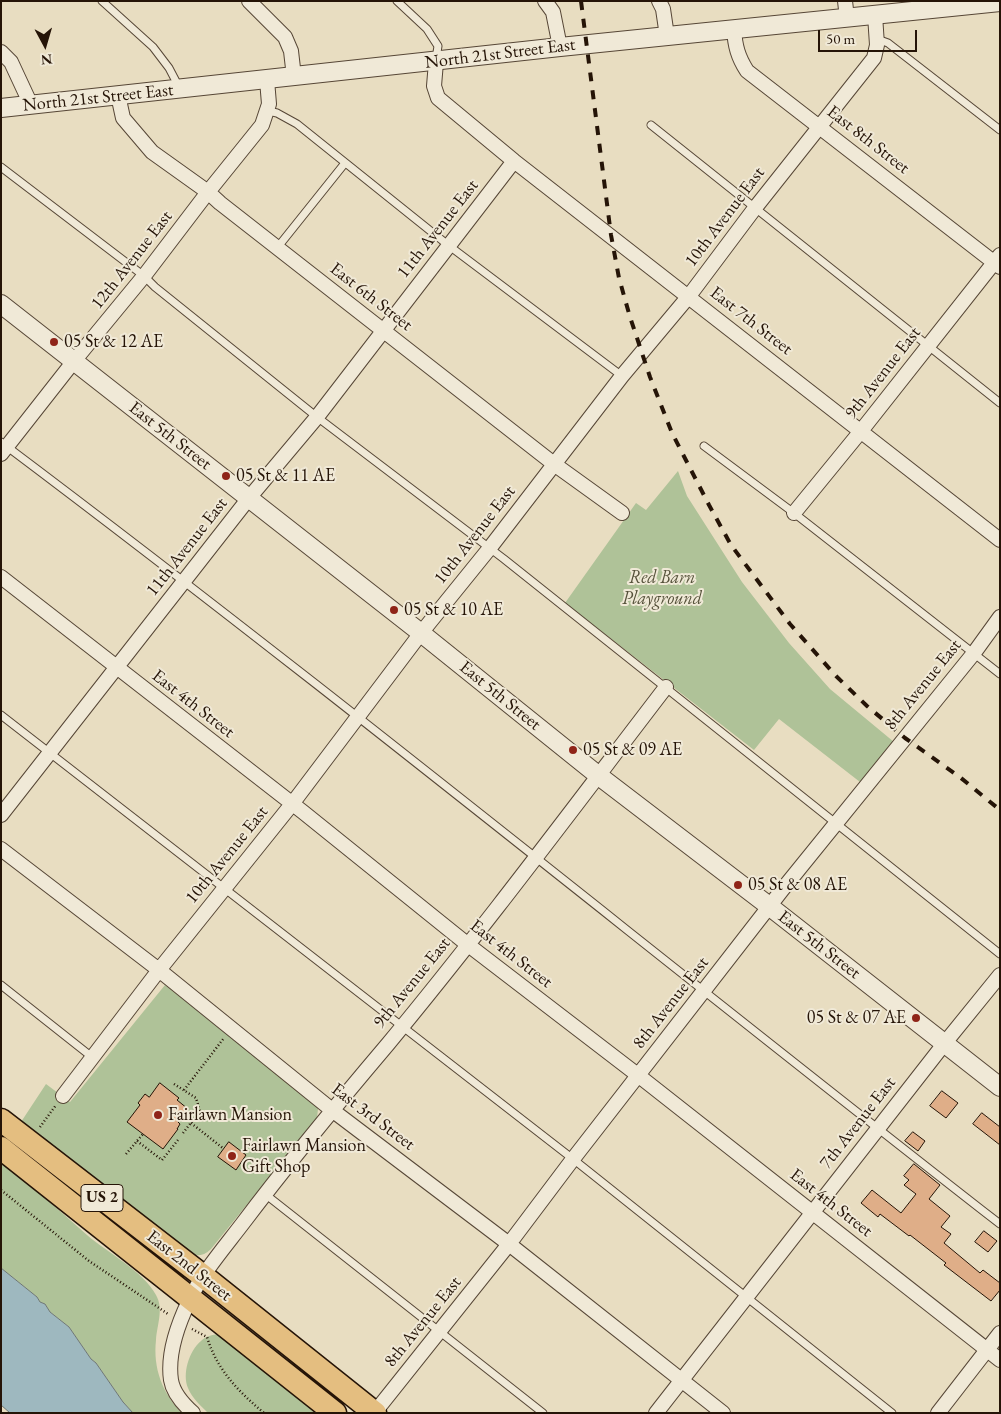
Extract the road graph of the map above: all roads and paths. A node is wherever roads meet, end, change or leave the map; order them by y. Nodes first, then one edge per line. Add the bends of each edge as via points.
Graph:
1 (102, 1) edge
2 (249, 1) edge
3 (397, 1) edge
4 (545, 1) edge
5 (659, 1) edge
6 (1000, 2) edge
7 (846, 10) edge
8 (875, 15) junction
9 (734, 29) junction
10 (667, 36) junction
11 (877, 39) junction
12 (560, 47) junction
13 (1, 52) edge
14 (436, 62) junction
15 (294, 77) junction
16 (267, 80) junction
17 (180, 89) junction
18 (118, 96) junction
19 (31, 105) junction
20 (1, 108) edge
21 (268, 111) junction
22 (652, 125) dead end
23 (820, 126) junction
24 (1000, 130) edge
25 (514, 161) junction
26 (345, 163) junction
27 (1, 167) edge
28 (208, 192) junction
29 (755, 208) junction
30 (448, 245) junction
31 (276, 248) junction
32 (998, 262) edge
33 (144, 276) junction
34 (689, 296) junction
35 (1, 304) edge
36 (384, 330) junction
37 (928, 346) junction
38 (74, 361) junction
39 (622, 376) junction
40 (1000, 403) edge
41 (317, 417) junction
42 (861, 431) junction
43 (704, 446) dead end
44 (3, 447) edge
45 (554, 464) junction
46 (249, 498) junction
47 (622, 513) dead end
48 (794, 513) junction
49 (1000, 540) edge
50 (489, 549) junction
51 (1, 577) edge
52 (184, 582) junction
53 (1000, 617) edge
54 (421, 633) junction
55 (974, 653) junction
56 (117, 668) junction
57 (1000, 674) edge
58 (666, 687) junction
59 (1, 715) edge
60 (358, 718) junction
61 (50, 753) junction
62 (599, 776) junction
63 (292, 804) junction
64 (1, 815) edge
65 (836, 822) junction
66 (1, 849) edge
67 (534, 858) junction
68 (224, 889) junction
69 (769, 906) junction
70 (467, 944) junction
71 (1000, 954) edge
72 (159, 970) junction
73 (1000, 976) edge
74 (1, 985) edge
75 (703, 992) junction
76 (402, 1026) junction
77 (231, 1028) junction
78 (944, 1044) junction
79 (92, 1058) junction
80 (639, 1076) junction
81 (174, 1084) dead end
82 (1000, 1087) edge
83 (184, 1090) junction
84 (63, 1096) joint
85 (332, 1110) junction
86 (1, 1120) edge
87 (191, 1123) junction
88 (878, 1129) junction
89 (37, 1130) dead end
90 (183, 1133) dead end
91 (143, 1134) dead end
92 (178, 1140) dead end
93 (138, 1141) junction
94 (1, 1148) edge
95 (224, 1149) dead end
96 (126, 1154) dead end
97 (572, 1159) junction
98 (1, 1190) edge
99 (266, 1194) junction
100 (812, 1212) junction
101 (1000, 1224) edge
102 (509, 1244) junction
103 (203, 1276) junction
104 (746, 1298) junction
105 (190, 1299) junction
106 (180, 1321) junction
107 (438, 1332) junction
108 (1000, 1333) edge
109 (987, 1350) junction
110 (1000, 1360) edge
111 (682, 1380) junction
112 (375, 1412) edge
113 (193, 1413) edge
114 (264, 1413) edge
115 (335, 1413) edge
116 (543, 1413) edge
117 (656, 1413) edge
118 (723, 1413) edge
119 (892, 1413) edge
120 (938, 1413) edge

1 - 17 lane via 153,47
2 - 15 street via 285,37 291,50
3 - 14 lane via 427,29 438,46
4 - 12 street via 553,12
5 - 10 street
6 - 8 street, North 21st Street East
7 - 8 street, North 21st Street East
7 - 9 street, North 21st Street East
8 - 11 street, 10th Avenue East
9 - 10 street, North 21st Street East
9 - 23 street, East 8th Street via 739,59 748,71
10 - 12 street, North 21st Street East
11 - 23 street, 10th Avenue East via 874,58
11 - 24 lane via 888,43
12 - 14 street, North 21st Street East
13 - 19 street via 11,62
14 - 15 street, North 21st Street East
14 - 25 street, East 7th Street via 434,86 438,98
15 - 16 street, North 21st Street East
16 - 17 street, North 21st Street East
16 - 21 street, 12th Avenue East
17 - 18 street, North 21st Street East
18 - 19 street, North 21st Street East
18 - 28 street, East 6th Street via 123,118 152,152
19 - 20 street, North 21st Street East
21 - 26 lane via 297,124
21 - 28 street, 12th Avenue East via 262,126
22 - 29 lane
23 - 29 street, 10th Avenue East
23 - 32 street, East 8th Street
25 - 30 street, 11th Avenue East
25 - 34 street, East 7th Street
26 - 30 lane
26 - 31 lane
27 - 33 lane
28 - 31 street, East 6th Street
28 - 33 street, 12th Avenue East
29 - 34 street, 10th Avenue East
29 - 37 lane
30 - 36 street, 11th Avenue East
30 - 39 lane
31 - 36 street, East 6th Street
32 - 37 street, 9th Avenue East
33 - 38 street, 12th Avenue East
33 - 41 lane
34 - 39 street, 10th Avenue East
34 - 42 street, East 7th Street
35 - 38 street, East 5th Street
36 - 41 street, 11th Avenue East
36 - 45 street, East 6th Street
37 - 40 lane
37 - 42 street, 9th Avenue East
38 - 44 street, 12th Avenue East
38 - 46 street, East 5th Street
39 - 45 street, 10th Avenue East
41 - 46 street, 11th Avenue East
41 - 50 lane
42 - 48 street, 9th Avenue East
42 - 49 street, East 7th Street
43 - 48 lane
44 - 52 lane
45 - 47 street, East 6th Street
45 - 50 street, 10th Avenue East
46 - 52 street, 11th Avenue East
46 - 54 street, East 5th Street
48 - 55 lane
50 - 54 street, 10th Avenue East
50 - 58 lane
51 - 56 street, East 4th Street
52 - 56 street, 11th Avenue East
52 - 60 lane
53 - 55 street, 8th Avenue East
54 - 60 street, 10th Avenue East
54 - 62 street, East 5th Street
55 - 57 lane
55 - 65 street, 8th Avenue East
56 - 61 street, 11th Avenue East
56 - 63 street, East 4th Street
58 - 62 street, 9th Avenue East
58 - 65 lane
59 - 61 lane
60 - 63 street, 10th Avenue East
60 - 67 lane
61 - 64 street, 11th Avenue East
61 - 68 lane
62 - 67 street, 9th Avenue East
62 - 69 street, East 5th Street
63 - 68 street, 10th Avenue East
63 - 70 street, East 4th Street
65 - 69 street, 8th Avenue East
65 - 71 lane
66 - 72 street, East 3rd Street
67 - 70 street, 9th Avenue East
67 - 75 lane
68 - 72 street, 10th Avenue East
68 - 76 lane
69 - 75 street, 8th Avenue East
69 - 78 street, East 5th Street
70 - 76 street, 9th Avenue East
70 - 80 street, East 4th Street
72 - 77 street, East 3rd Street
72 - 79 street, 10th Avenue East
73 - 78 street, 7th Avenue East
74 - 79 lane
75 - 80 street, 8th Avenue East
75 - 88 lane
76 - 85 street, 9th Avenue East
76 - 97 lane
77 - 83 path
77 - 85 street, East 3rd Street
78 - 82 street, East 5th Street
78 - 88 street, 7th Avenue East
79 - 84 street, 10th Avenue East
80 - 97 street, 8th Avenue East
80 - 100 street, East 4th Street
81 - 83 path
83 - 87 path via 196,1098 200,1111
84 - 89 path
85 - 99 street, 9th Avenue East
85 - 102 street, East 3rd Street
86 - 103 highway, East 2nd Street / US 2
87 - 90 path
87 - 95 path
88 - 100 street, 7th Avenue East
88 - 101 lane
91 - 93 path
92 - 93 path via 162,1160
93 - 96 path
94 - 105 highway, East 2nd Street / US 2
97 - 102 street, 8th Avenue East
97 - 104 lane
98 - 106 path via 89,1261
99 - 103 street, 9th Avenue East
99 - 107 lane
100 - 104 street, 7th Avenue East
100 - 109 street, East 4th Street
102 - 107 street, 8th Avenue East
102 - 111 street, East 3rd Street
103 - 105 street, 9th Avenue East
103 - 112 highway, East 2nd Street / US 2
104 - 111 street, 7th Avenue East
104 - 119 lane
105 - 106 street, 9th Avenue East
105 - 115 highway, East 2nd Street / US 2
106 - 113 street, 9th Avenue East via 172,1350 170,1380 180,1400
106 - 114 path via 207,1337 228,1379
107 - 112 street, 8th Avenue East
107 - 116 lane
108 - 109 street
109 - 110 street, East 4th Street
109 - 120 street
111 - 117 street, 7th Avenue East
111 - 118 street, East 3rd Street

